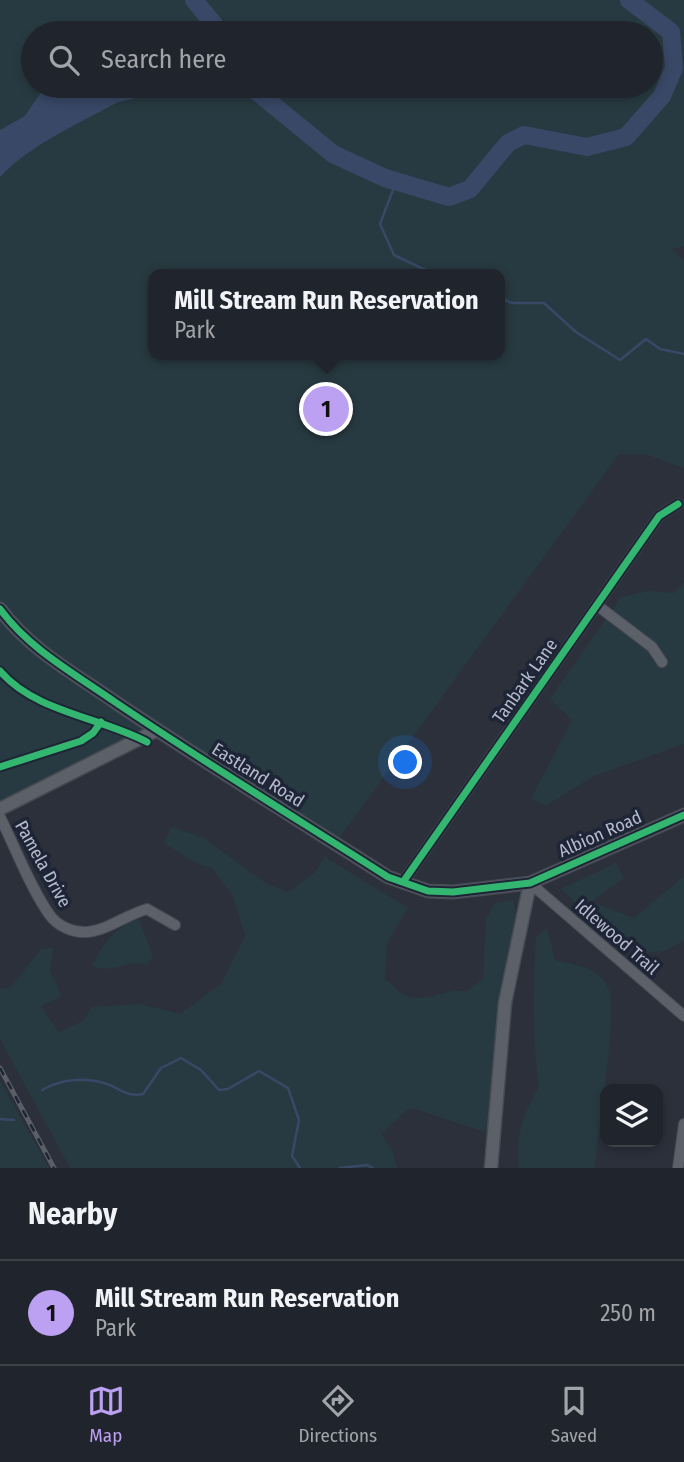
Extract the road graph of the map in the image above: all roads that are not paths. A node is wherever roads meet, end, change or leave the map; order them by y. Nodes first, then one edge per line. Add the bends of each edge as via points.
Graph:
1 (678, 505) dead end
2 (598, 606) junction
3 (0, 609) edge
4 (662, 662) dead end
5 (157, 730) junction
6 (0, 809) edge
7 (684, 815) edge
8 (0, 817) edge
9 (402, 882) junction
10 (530, 883) junction
11 (175, 925) dead end
12 (684, 1016) edge
13 (684, 1124) edge
14 (491, 1168) edge
15 (678, 1168) edge

1 - 2 street, Tanbark Lane via 659,516
2 - 4 street via 652,647
2 - 9 street, Tanbark Lane
3 - 5 street, Eastland Road via 44,653
5 - 6 street
5 - 9 street, Eastland Road
7 - 10 street, Albion Road
8 - 11 street, Pamela Drive via 50,915 67,929 85,933 105,929 125,915 147,909
9 - 10 street, Eastland Road via 428,891 453,892
10 - 12 street, Idlewood Trail
10 - 14 street via 505,1003
13 - 15 street

